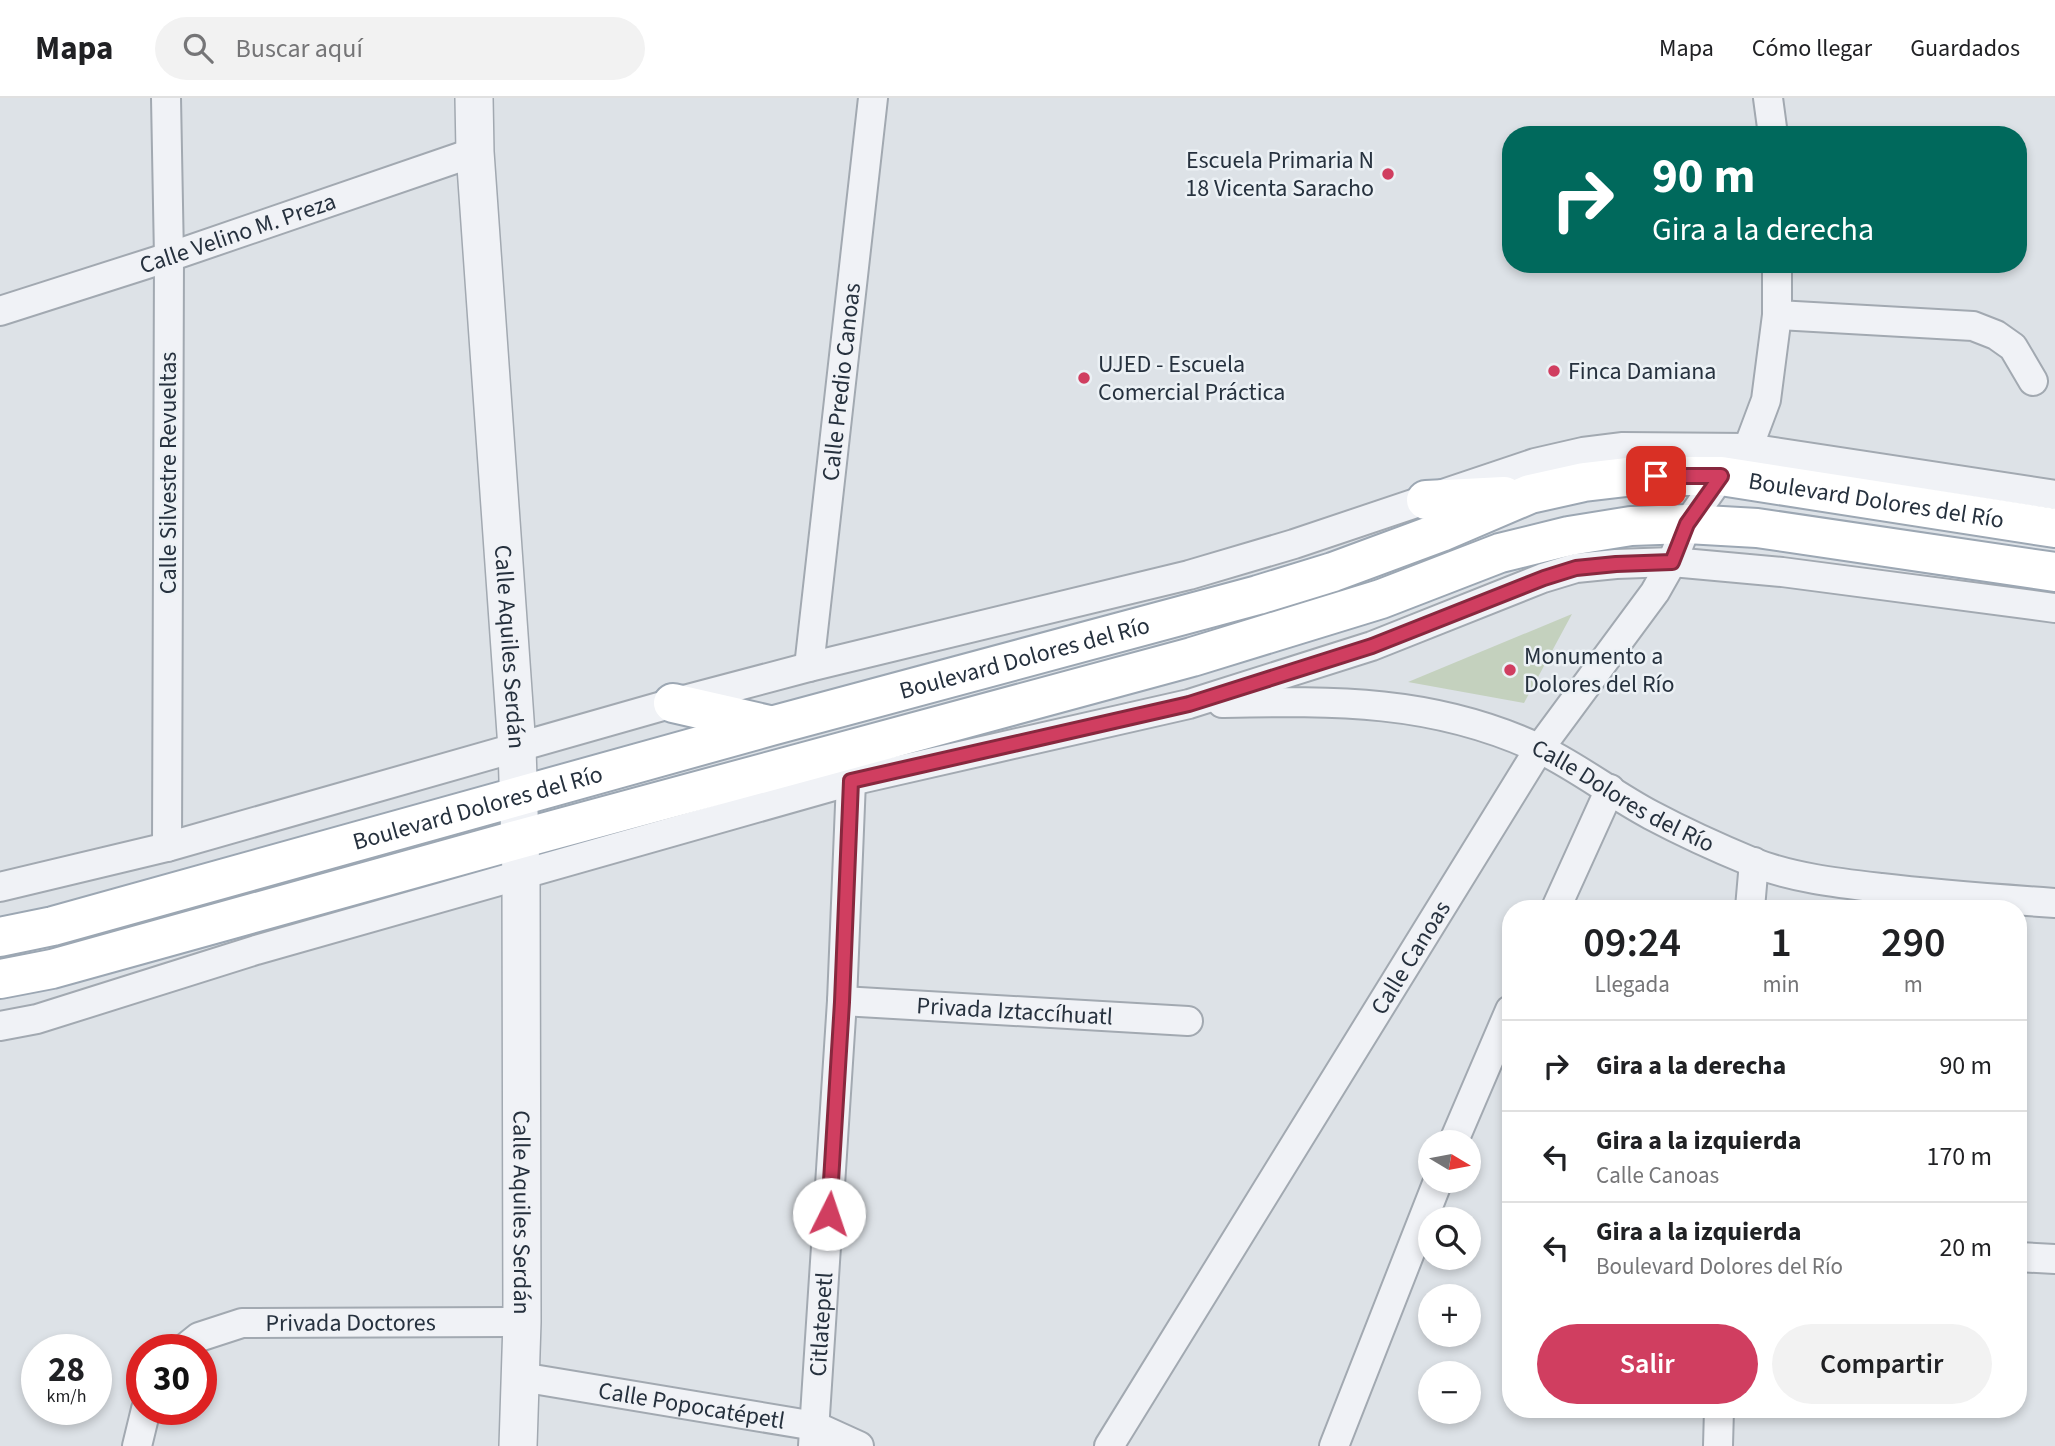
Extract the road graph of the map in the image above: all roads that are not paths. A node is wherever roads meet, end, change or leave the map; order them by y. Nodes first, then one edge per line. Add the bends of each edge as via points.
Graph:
1 (166, 98) edge
2 (474, 98) edge
3 (873, 98) edge
4 (1768, 98) edge
5 (1772, 126) edge
6 (475, 152) junction
7 (169, 257) junction
8 (1777, 273) edge
9 (0, 311) edge
10 (1777, 315) junction
11 (2033, 381) dead end
12 (1748, 448) junction
13 (1721, 476) junction
14 (1530, 494) junction
15 (2055, 495) edge
16 (1426, 500) junction
17 (1687, 524) junction
18 (2055, 528) edge
19 (1672, 562) junction
20 (2055, 572) edge
21 (2055, 608) edge
22 (809, 667) junction
23 (673, 703) junction
24 (1189, 704) junction
25 (771, 726) junction
26 (517, 748) junction
27 (1539, 749) junction
28 (851, 781) junction
29 (1609, 789) junction
30 (519, 796) junction
31 (167, 847) junction
32 (521, 857) junction
33 (1754, 862) junction
34 (0, 887) edge
35 (1560, 900) edge
36 (1751, 900) edge
37 (2012, 900) edge
38 (2027, 901) edge
39 (2055, 903) edge
40 (0, 911) edge
41 (53, 926) junction
42 (0, 937) edge
43 (0, 979) edge
44 (842, 1002) junction
45 (1188, 1021) dead end
46 (0, 1026) edge
47 (1502, 1029) edge
48 (1459, 1130) edge
49 (1433, 1194) edge
50 (2027, 1257) edge
51 (2055, 1259) edge
52 (522, 1322) junction
53 (209, 1334) edge
54 (521, 1377) junction
55 (1719, 1418) edge
56 (142, 1425) edge
57 (814, 1436) edge
58 (137, 1446) edge
59 (518, 1446) edge
60 (859, 1446) edge
61 (1109, 1446) edge
62 (1334, 1446) edge
63 (1718, 1446) edge

1 - 7 street, Calle Silvestre Revueltas
2 - 6 street, Calle Aquiles Serdán
3 - 22 street, Calle Predio Canoas
4 - 5 street
6 - 7 street, Calle Velino M. Preza
6 - 26 street, Calle Aquiles Serdán
7 - 9 street, Calle Velino M. Preza
7 - 31 street, Calle Silvestre Revueltas
8 - 10 street
10 - 11 street via 1973,326 2013,347
10 - 12 street via 1766,400
12 - 13 street, Calle Canoas
12 - 15 street
12 - 16 street via 1623,447 1583,452 1535,463
13 - 14 main road, Boulevard Dolores del Río via 1635,476
13 - 17 street, Calle Canoas
13 - 18 main road, Boulevard Dolores del Río
14 - 16 main road
14 - 25 main road, Boulevard Dolores del Río via 1321,576
16 - 22 street via 1189,575
17 - 19 street, Calle Canoas
17 - 20 main road, Boulevard Dolores del Río via 1757,528
17 - 32 main road, Boulevard Dolores del Río via 1631,526 1500,553 1381,599
19 - 21 street
19 - 24 street via 1576,568 1372,646
19 - 27 street, Calle Canoas via 1655,592
22 - 23 street
23 - 25 main road
23 - 26 street
24 - 27 street, Calle Dolores del Río via 1324,701 1382,705 1442,715
24 - 28 street
25 - 30 main road, Boulevard Dolores del Río
26 - 30 street, Calle Aquiles Serdán
26 - 31 street
27 - 29 street, Calle Dolores del Río
27 - 61 street, Calle Canoas
28 - 32 street
28 - 44 street, Citlatepetl
29 - 33 street, Calle Dolores del Río via 1650,815
29 - 35 street
30 - 32 street, Calle Aquiles Serdán
30 - 41 main road, Boulevard Dolores del Río
31 - 34 street
32 - 43 main road, Boulevard Dolores del Río
32 - 46 street via 256,950 37,1019
32 - 52 street, Calle Aquiles Serdán
33 - 36 street
33 - 37 street, Calle Dolores del Río via 1826,882
38 - 39 street, Calle Dolores del Río
40 - 41 main road
41 - 42 main road, Boulevard Dolores del Río
44 - 45 street, Privada Iztaccíhuatl
44 - 57 street, Citlatepetl
47 - 48 street
49 - 62 street
50 - 51 street
52 - 53 street, Privada Doctores via 242,1323
52 - 54 street, Calle Aquiles Serdán
54 - 57 street, Calle Popocatépetl
54 - 59 street, Calle Aquiles Serdán
55 - 63 street
56 - 58 street
57 - 60 street, Calle Popocatépetl

